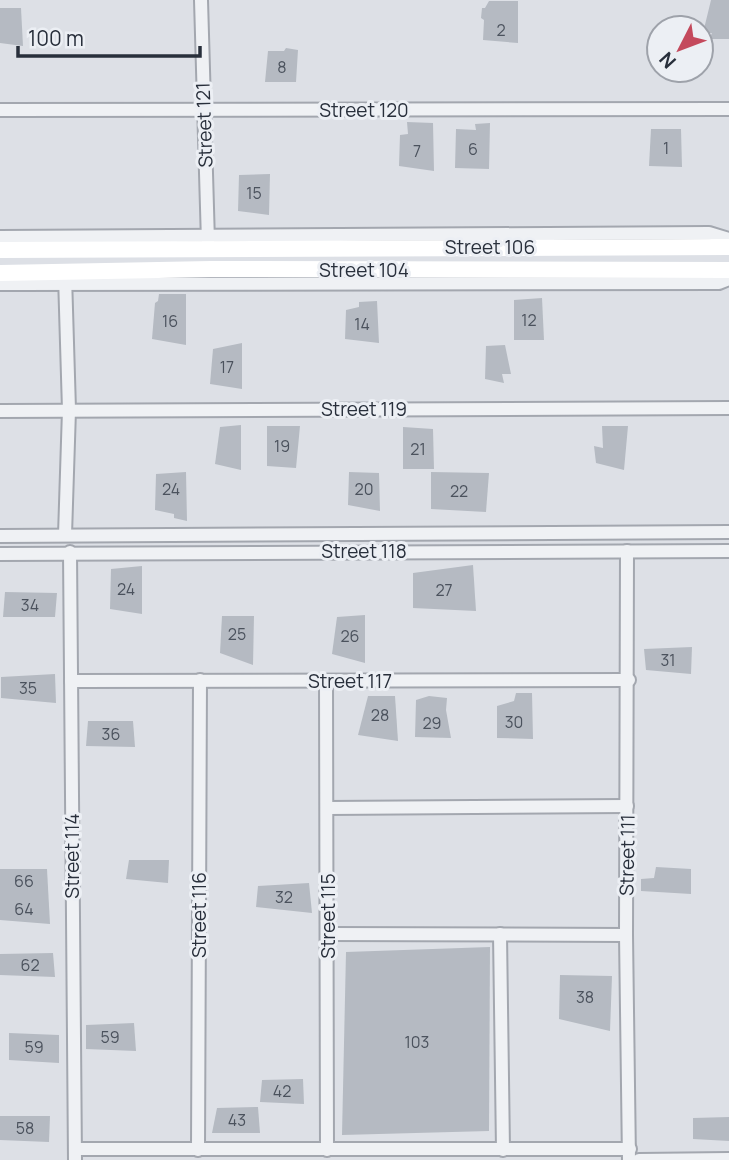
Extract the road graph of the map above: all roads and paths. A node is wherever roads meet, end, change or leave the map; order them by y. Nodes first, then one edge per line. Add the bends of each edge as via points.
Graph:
1 (201, 0) edge
2 (729, 109) edge
3 (0, 110) edge
4 (204, 111) junction
5 (0, 237) edge
6 (729, 239) edge
7 (624, 240) junction
8 (43, 243) junction
9 (208, 243) junction
10 (480, 247) junction
11 (729, 247) edge
12 (0, 250) edge
13 (729, 270) edge
14 (481, 271) junction
15 (0, 273) edge
16 (340, 277) junction
17 (618, 277) junction
18 (65, 278) junction
19 (729, 279) edge
20 (0, 284) edge
21 (729, 408) edge
22 (69, 410) junction
23 (0, 411) edge
24 (729, 532) edge
25 (65, 535) junction
26 (0, 536) edge
27 (627, 551) junction
28 (729, 551) edge
29 (70, 552) junction
30 (0, 554) edge
31 (200, 680) junction
32 (629, 680) junction
33 (71, 681) junction
34 (327, 681) junction
35 (628, 806) junction
36 (328, 808) junction
37 (327, 934) junction
38 (500, 934) junction
39 (626, 935) junction
40 (198, 1150) junction
41 (327, 1150) junction
42 (503, 1150) junction
43 (75, 1155) edge
44 (629, 1155) edge
45 (729, 1159) edge
46 (639, 1160) edge

1 - 4 street, Street 121
2 - 4 street, Street 120
3 - 4 street, Street 120
4 - 9 street, Street 121
5 - 8 street
6 - 7 street via 709,233
7 - 9 street
7 - 10 street, Street 106
7 - 11 street, Street 106
8 - 9 street, Street 106
8 - 12 street, Street 106
9 - 10 street, Street 106
10 - 14 street
13 - 17 street, Street 104
14 - 16 street, Street 104
14 - 17 street, Street 104
15 - 18 street, Street 104
16 - 17 street
16 - 18 street, Street 104 via 211,269
17 - 19 street via 719,283
18 - 20 street
18 - 22 street
21 - 22 street, Street 119
22 - 23 street, Street 119
22 - 25 street
24 - 25 street
25 - 26 street
27 - 28 street, Street 118
27 - 29 street, Street 118
27 - 32 street, Street 111
29 - 30 street, Street 118
29 - 33 street, Street 114
31 - 33 street, Street 117
31 - 34 street, Street 117
31 - 40 street, Street 116
32 - 34 street, Street 117
32 - 35 street, Street 111
33 - 43 street, Street 114
34 - 36 street, Street 115
35 - 36 street
35 - 39 street, Street 111
36 - 37 street, Street 115
37 - 38 street
37 - 41 street, Street 115
38 - 39 street
38 - 42 street
39 - 44 street, Street 111
40 - 41 street
40 - 43 street
41 - 42 street
42 - 44 street
45 - 46 street

